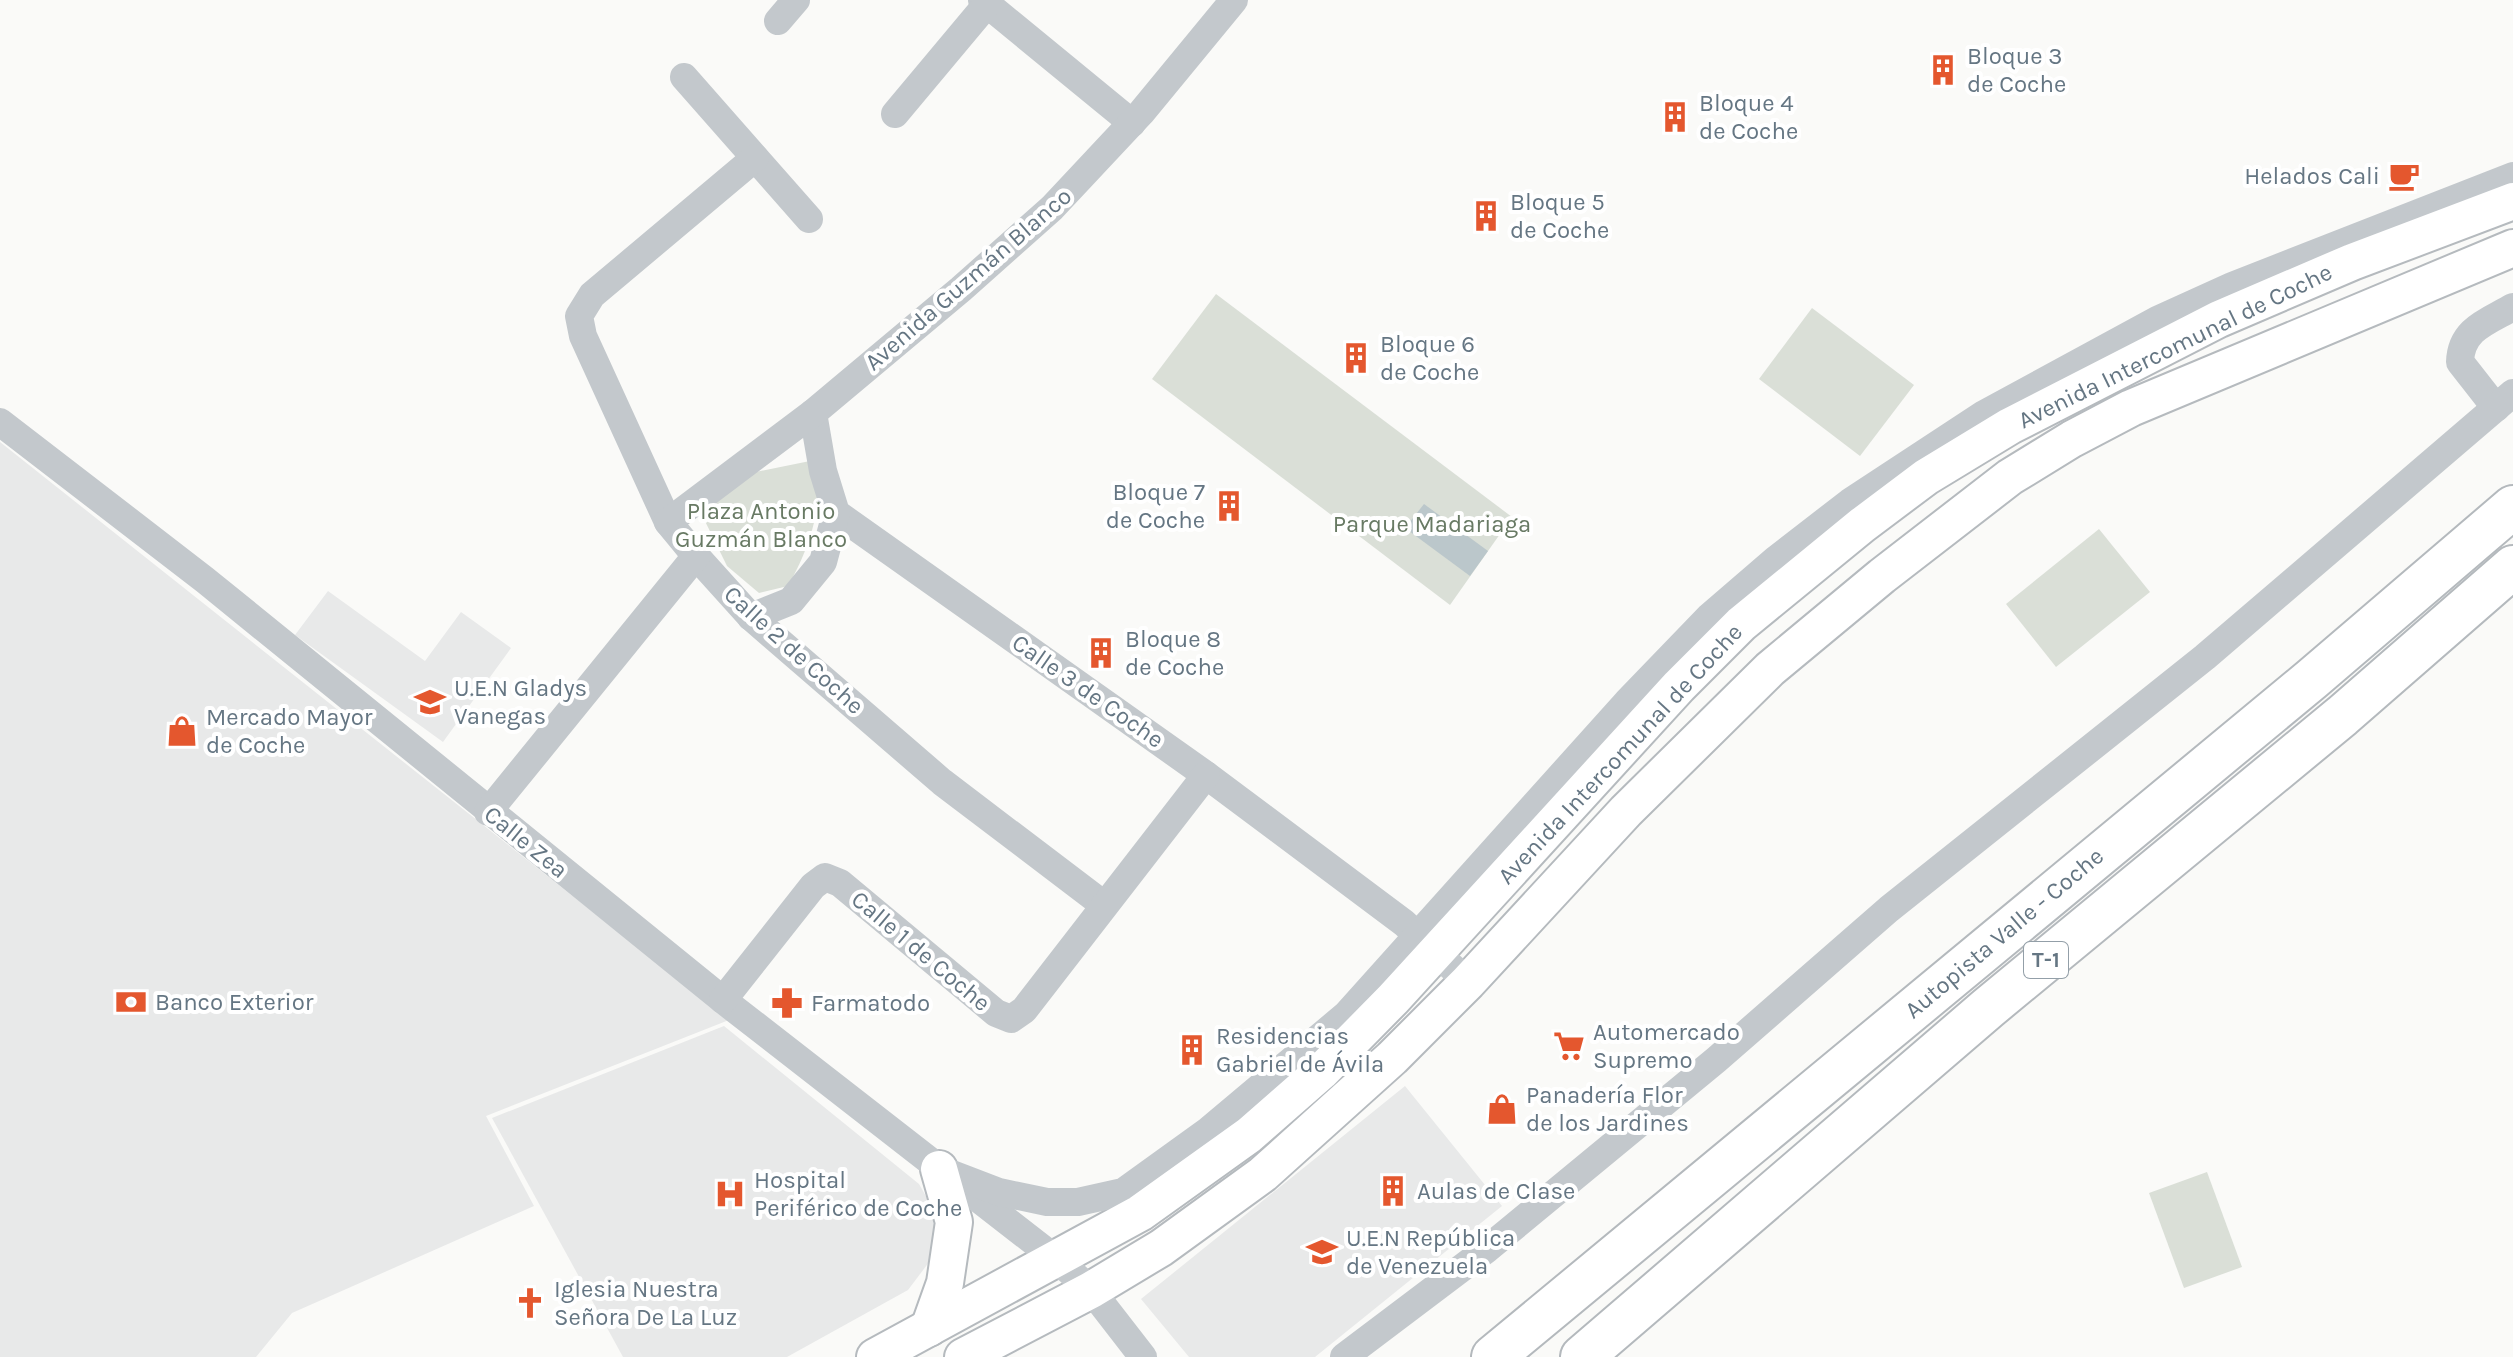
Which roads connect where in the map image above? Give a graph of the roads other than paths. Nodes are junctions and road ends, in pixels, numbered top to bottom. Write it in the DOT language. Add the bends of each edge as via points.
graph roads {
  1 [pos="1234,0"];
  2 [pos="985,2"];
  3 [pos="684,77"];
  4 [pos="895,114"];
  5 [pos="1132,123"];
  6 [pos="755,158"];
  7 [pos="2513,176"];
  8 [pos="2513,201"];
  9 [pos="809,219"];
  10 [pos="2513,248"];
  11 [pos="2513,307"];
  12 [pos="2504,400"];
  13 [pos="813,413"];
  14 [pos="0,422"];
  15 [pos="2513,507"];
  16 [pos="836,513"];
  17 [pos="668,522"];
  18 [pos="696,556"];
  19 [pos="2513,567"];
  20 [pos="751,617"];
  21 [pos="1206,775"];
  22 [pos="488,812"];
  23 [pos="1104,905"];
  24 [pos="1427,944"];
  25 [pos="1468,982"];
  26 [pos="723,1000"];
  27 [pos="1354,1022"];
  28 [pos="939,1169"];
  29 [pos="1123,1192"];
  30 [pos="1056,1259"];
  31 [pos="1091,1290"];
  32 [pos="929,1328"];
  33 [pos="875,1357"];
  34 [pos="963,1357"];
  35 [pos="1143,1357"];
  36 [pos="1344,1357"];
  37 [pos="1493,1357"];
  38 [pos="1582,1357"];
  1 -- 5 [label="street, Avenida Guzmán Blanco"];
  2 -- 4 [label="street"];
  2 -- 5 [label="street"];
  3 -- 6 [label="street"];
  5 -- 13 [label="street, Avenida Guzmán Blanco" via="1052,208"];
  6 -- 9 [label="street"];
  6 -- 17 [label="street, Calle 2 de Coche" via="592,295 579,316 583,336"];
  7 -- 24 [label="street, Avenida Intercomunal de Coche" via="2157,320 1984,414 1850,502 1710,616 1627,702"];
  8 -- 24 [label="main road, Avenida Intercomunal de Coche" via="2219,319 2010,426 1926,477 1741,624"];
  10 -- 25 [label="main road, Avenida Intercomunal de Coche" via="2131,408 2010,477 1770,669 1626,811"];
  11 -- 12 [label="street" via="2469,333 2460,346 2460,362"];
  12 -- 36 [label="street" via="2205,657 1889,909 1487,1249"];
  13 -- 16 [label="street"];
  13 -- 17 [label="street, Avenida Guzmán Blanco"];
  14 -- 22 [label="street, Calle Zea" via="205,580"];
  15 -- 37 [label="highway, Autopista Valle - Coche / T-1"];
  16 -- 20 [label="street" via="823,562 791,601"];
  16 -- 21 [label="street, Calle 3 de Coche"];
  17 -- 18 [label="street, Calle 2 de Coche"];
  18 -- 20 [label="street, Calle 2 de Coche"];
  18 -- 22 [label="street"];
  19 -- 38 [label="highway, Autopista Valle - Coche / T-1"];
  20 -- 23 [label="street, Calle 2 de Coche" via="942,782"];
  21 -- 23 [label="street, Calle 1 de Coche"];
  21 -- 24 [label="street, Calle 3 de Coche"];
  22 -- 26 [label="street, Calle Zea"];
  23 -- 26 [label="street, Calle 1 de Coche" via="1024,1010 1011,1019 996,1013 840,883 825,877"];
  24 -- 25 [label="street, Calle 3 de Coche"];
  24 -- 27 [label="main road, Avenida Intercomunal de Coche"];
  24 -- 27 [label="main road"];
  25 -- 31 [label="main road, Avenida Intercomunal de Coche" via="1364,1086 1263,1174 1161,1248"];
  26 -- 28 [label="street, Calle Zea"];
  27 -- 29 [label="street, Avenida Intercomunal de Coche"];
  27 -- 30 [label="main road, Avenida Intercomunal de Coche" via="1321,1072 1215,1161 1140,1213"];
  28 -- 29 [label="street" via="999,1192 1047,1202 1078,1202"];
  28 -- 30 [label="street, Calle Zea"];
  28 -- 32 [label="main road" via="954,1222 945,1283"];
  29 -- 30 [label="main road"];
  30 -- 31 [label="street, Calle Zea"];
  30 -- 32 [label="main road, Avenida Intercomunal de Coche"];
  31 -- 34 [label="main road, Avenida Intercomunal de Coche"];
  31 -- 35 [label="street"];
  32 -- 33 [label="main road, Avenida Intercomunal de Coche"];
}
